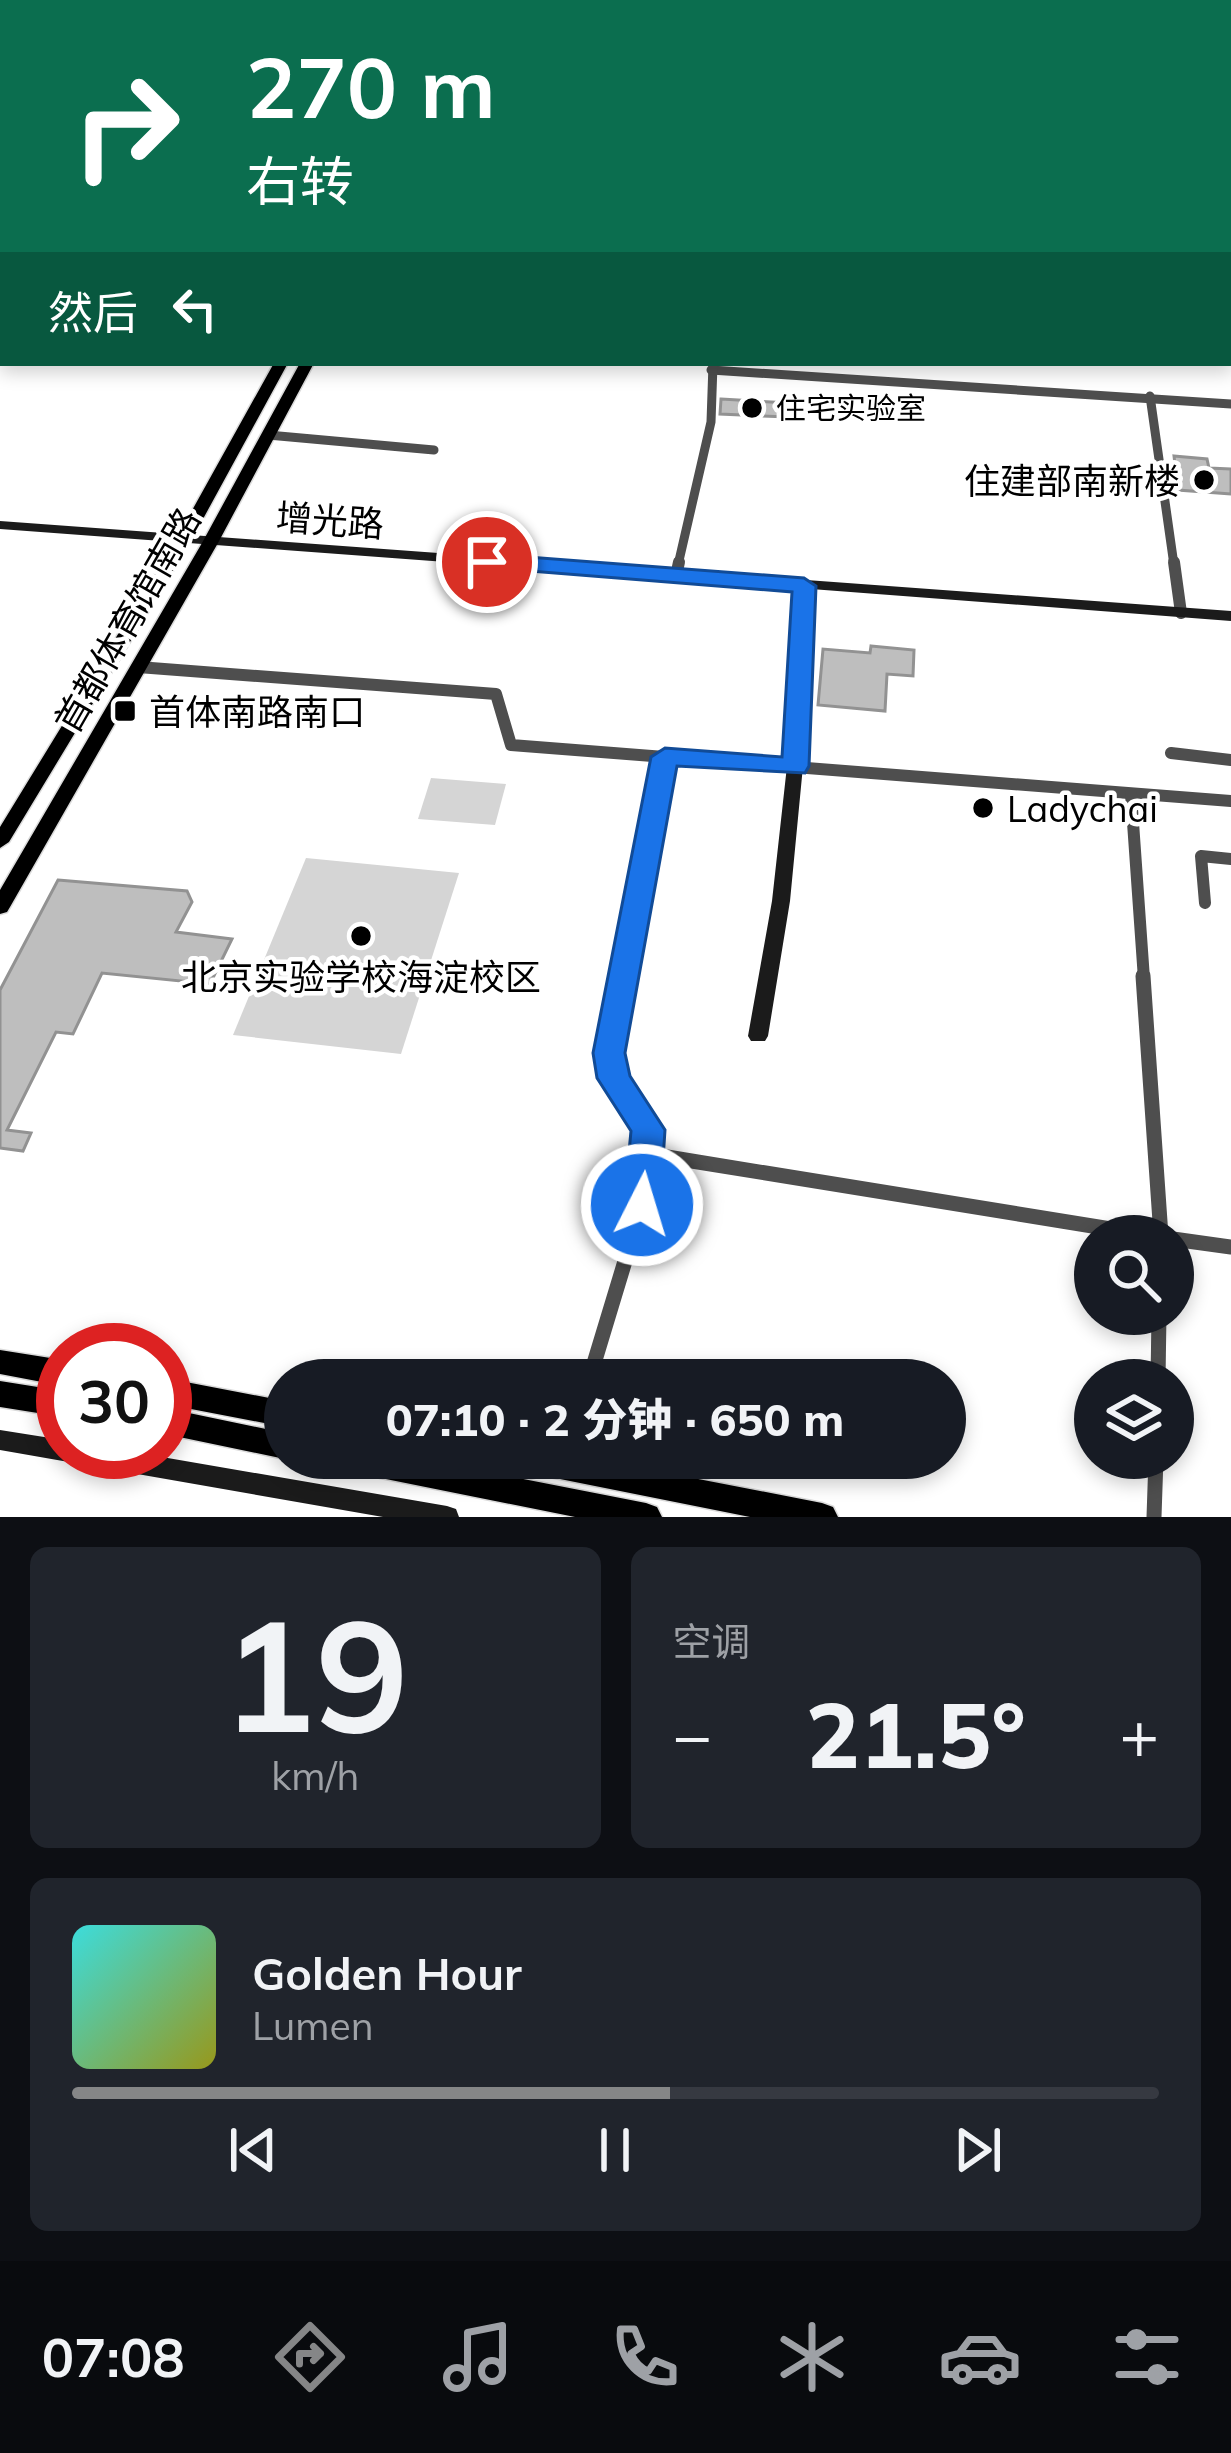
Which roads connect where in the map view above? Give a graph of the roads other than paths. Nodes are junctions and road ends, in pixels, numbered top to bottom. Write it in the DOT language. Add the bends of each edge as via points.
graph roads {
  1 [pos="279,366"];
  2 [pos="305,366"];
  3 [pos="890,366"];
  4 [pos="712,367"];
  5 [pos="889,382"];
  6 [pos="1150,396"];
  7 [pos="1231,404"];
  8 [pos="268,435"];
  9 [pos="434,450"];
  10 [pos="0,525"];
  11 [pos="183,541"];
  12 [pos="210,543"];
  13 [pos="676,576"];
  14 [pos="804,586"];
  15 [pos="1181,613"];
  16 [pos="1231,616"];
  17 [pos="138,667"];
  18 [pos="1172,753"];
  19 [pos="665,757"];
  20 [pos="1230,762"];
  21 [pos="795,766"];
  22 [pos="1131,794"];
  23 [pos="1231,801"];
  24 [pos="0,842"];
  25 [pos="1231,859"];
  26 [pos="1205,903"];
  27 [pos="0,907"];
  28 [pos="758,1036"];
  29 [pos="646,1214"];
  30 [pos="1157,1215"];
  31 [pos="1074,1222"];
  32 [pos="1194,1242"];
  33 [pos="1231,1247"];
  34 [pos="595,1359"];
  35 [pos="0,1362"];
  36 [pos="36,1368"];
  37 [pos="0,1394"];
  38 [pos="192,1396"];
  39 [pos="36,1400"];
  40 [pos="264,1410"];
  41 [pos="192,1427"];
  42 [pos="0,1439"];
  43 [pos="264,1442"];
  44 [pos="36,1445"];
  45 [pos="192,1473"];
  46 [pos="453,1479"];
  47 [pos="627,1479"];
  48 [pos="1155,1479"];
  49 [pos="447,1517"];
  50 [pos="646,1517"];
  51 [pos="822,1517"];
  52 [pos="1154,1517"];
  1 -- 11 [label="main road, 首都体育馆南路"];
  2 -- 8 [label="main road, 首都体育馆南路"];
  3 -- 5 [label="street"];
  4 -- 5 [label="street"];
  4 -- 13 [label="street" via="711,422"];
  5 -- 6 [label="street"];
  6 -- 7 [label="street"];
  6 -- 15 [label="street"];
  8 -- 9 [label="street"];
  8 -- 12 [label="main road, 首都体育馆南路"];
  10 -- 11 [label="street, 增光路"];
  11 -- 12 [label="street, 增光路"];
  11 -- 24 [label="main road, 首都体育馆南路"];
  12 -- 13 [label="street, 增光路"];
  12 -- 17 [label="main road, 首都体育馆南路"];
  13 -- 14 [label="street, 增光路"];
  14 -- 15 [label="street, 增光路"];
  14 -- 21 [label="street"];
  15 -- 16 [label="street, 增光路"];
  17 -- 19 [label="street" via="496,694 511,745"];
  17 -- 27 [label="main road, 首都体育馆南路"];
  18 -- 20 [label="street"];
  19 -- 21 [label="street"];
  19 -- 34 [label="street" via="609,1053 614,1078 648,1130 642,1205"];
  21 -- 22 [label="street"];
  21 -- 28 [label="street"];
  22 -- 23 [label="street"];
  22 -- 30 [label="street"];
  25 -- 26 [label="street" via="1201,856"];
  29 -- 31 [label="street" via="667,1157"];
  32 -- 33 [label="street"];
  35 -- 36 [label="highway"];
  37 -- 39 [label="highway"];
  38 -- 40 [label="highway"];
  41 -- 43 [label="highway"];
  42 -- 44 [label="street"];
  45 -- 49 [label="street"];
  46 -- 50 [label="highway"];
  47 -- 51 [label="highway"];
  48 -- 52 [label="street"];
}
